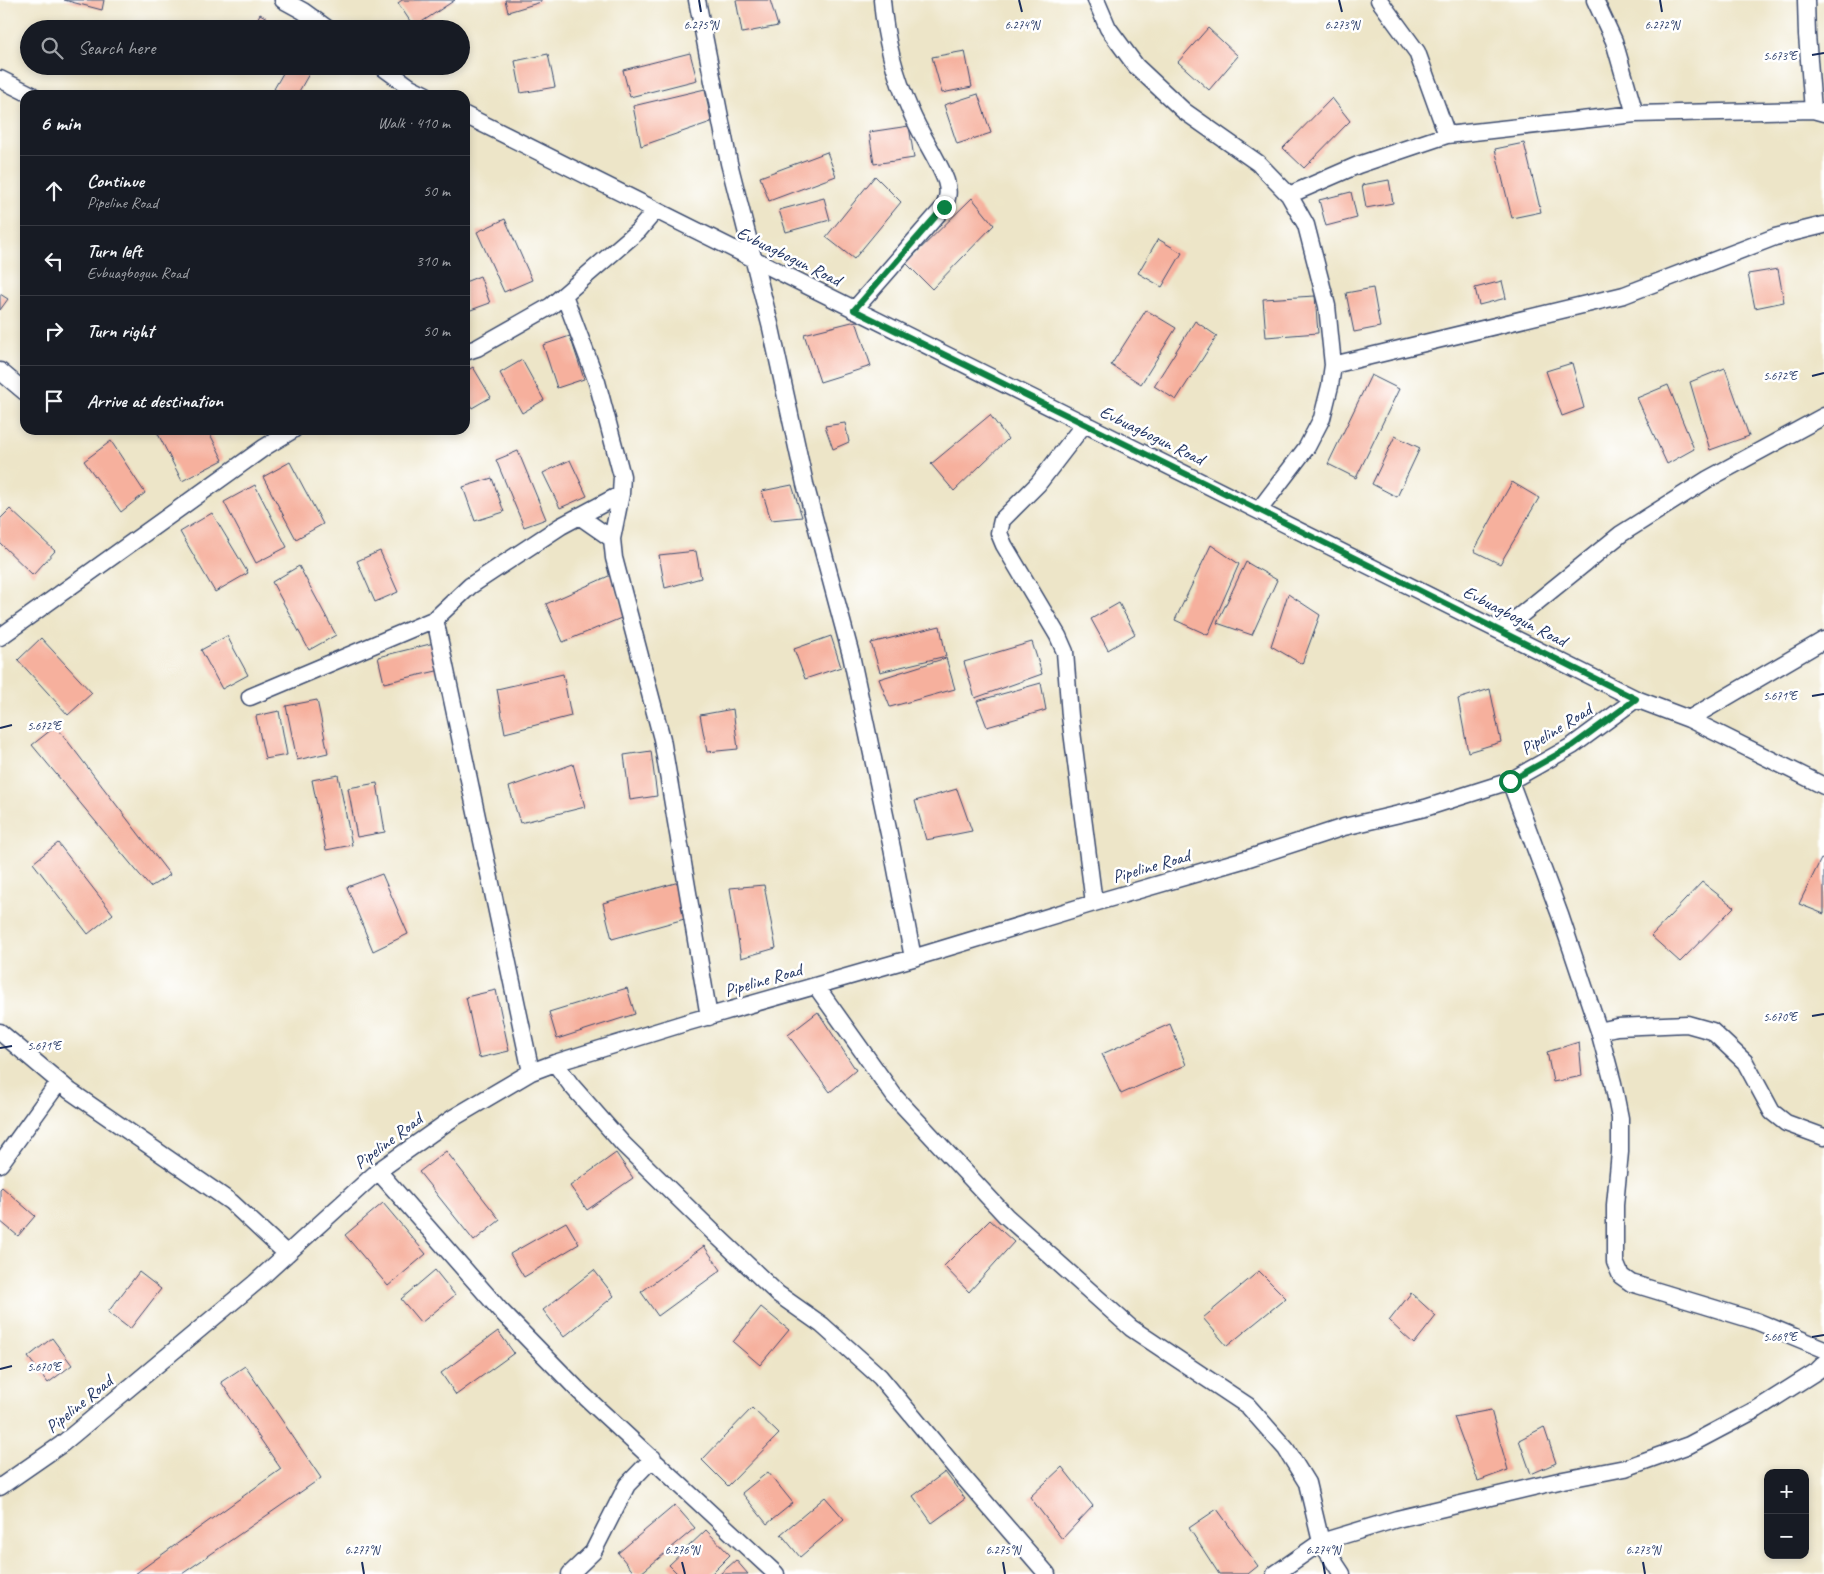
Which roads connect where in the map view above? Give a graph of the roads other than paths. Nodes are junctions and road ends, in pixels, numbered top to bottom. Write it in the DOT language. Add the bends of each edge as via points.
graph roads {
  1 [pos="283,0"];
  2 [pos="315,0"];
  3 [pos="697,0"];
  4 [pos="882,0"];
  5 [pos="1096,0"];
  6 [pos="1379,0"];
  7 [pos="1595,0"];
  8 [pos="1806,0"];
  9 [pos="303,11"];
  10 [pos="316,20"];
  11 [pos="393,75"];
  12 [pos="0,79"];
  13 [pos="22,90"];
  14 [pos="416,90"];
  15 [pos="1818,111"];
  16 [pos="1635,114"];
  17 [pos="470,118"];
  18 [pos="1447,135"];
  19 [pos="1289,195"];
  20 [pos="656,211"];
  21 [pos="1824,225"];
  22 [pos="752,260"];
  23 [pos="564,295"];
  24 [pos="854,310"];
  25 [pos="470,350"];
  26 [pos="1332,365"];
  27 [pos="0,371"];
  28 [pos="20,388"];
  29 [pos="1824,416"];
  30 [pos="1085,423"];
  31 [pos="284,435"];
  32 [pos="621,494"];
  33 [pos="1259,510"];
  34 [pos="579,516"];
  35 [pos="612,540"];
  36 [pos="435,619"];
  37 [pos="1501,631"];
  38 [pos="0,637"];
  39 [pos="1824,640"];
  40 [pos="250,697"];
  41 [pos="1636,699"];
  42 [pos="1689,720"];
  43 [pos="1510,781"];
  44 [pos="1824,786"];
  45 [pos="1094,903"];
  46 [pos="913,958"];
  47 [pos="816,986"];
  48 [pos="709,1017"];
  49 [pos="1599,1030"];
  50 [pos="0,1032"];
  51 [pos="555,1063"];
  52 [pos="531,1072"];
  53 [pos="59,1082"];
  54 [pos="1824,1137"];
  55 [pos="0,1164"];
  56 [pos="378,1171"];
  57 [pos="287,1254"];
  58 [pos="1824,1349"];
  59 [pos="1824,1364"];
  60 [pos="653,1458"];
  61 [pos="0,1487"];
  62 [pos="1322,1542"];
  63 [pos="570,1574"];
  64 [pos="776,1574"];
  65 [pos="1047,1574"];
  66 [pos="1275,1574"];
  67 [pos="1342,1574"];
  1 -- 9 [label="street"];
  2 -- 9 [label="street"];
  3 -- 22 [label="street" via="728,164"];
  4 -- 24 [label="street" via="884,29 898,80 946,180 949,196 944,207"];
  5 -- 19 [label="street" via="1108,28 1136,66 1184,111 1258,163"];
  6 -- 18 [label="street" via="1417,52"];
  7 -- 16 [label="street" via="1614,41"];
  8 -- 15 [label="street" via="1806,35"];
  9 -- 10 [label="street"];
  11 -- 14 [label="street"];
  12 -- 13 [label="street"];
  15 -- 16 [label="street"];
  16 -- 18 [label="street"];
  17 -- 20 [label="street, Evbuagbogun Road"];
  18 -- 19 [label="street" via="1358,165"];
  19 -- 26 [label="street" via="1306,225 1327,306"];
  20 -- 22 [label="street, Evbuagbogun Road"];
  20 -- 23 [label="street" via="638,231"];
  21 -- 26 [label="street" via="1775,237 1624,295"];
  22 -- 24 [label="street, Evbuagbogun Road"];
  22 -- 46 [label="street" via="771,328 805,484 851,655"];
  23 -- 25 [label="street" via="551,306"];
  23 -- 32 [label="street" via="600,391 621,469"];
  24 -- 30 [label="street, Evbuagbogun Road"];
  26 -- 33 [label="street" via="1322,418 1307,448"];
  27 -- 28 [label="street"];
  29 -- 37 [label="street" via="1708,479 1621,534"];
  30 -- 33 [label="street, Evbuagbogun Road"];
  30 -- 45 [label="street" via="1038,484 1002,520 999,533 1065,652"];
  31 -- 38 [label="street"];
  32 -- 34 [label="street"];
  32 -- 35 [label="street"];
  33 -- 37 [label="street, Evbuagbogun Road"];
  34 -- 35 [label="street"];
  34 -- 36 [label="street" via="470,586"];
  35 -- 48 [label="street" via="622,591 662,739"];
  36 -- 40 [label="street"];
  36 -- 52 [label="street"];
  37 -- 41 [label="street, Evbuagbogun Road"];
  39 -- 42 [label="street"];
  41 -- 42 [label="street, Evbuagbogun Road"];
  41 -- 43 [label="street, Pipeline Road" via="1572,746"];
  42 -- 44 [label="street, Evbuagbogun Road"];
  43 -- 45 [label="street, Pipeline Road" via="1425,808 1344,827"];
  43 -- 49 [label="street"];
  45 -- 46 [label="street, Pipeline Road"];
  46 -- 47 [label="street, Pipeline Road"];
  47 -- 48 [label="street, Pipeline Road"];
  47 -- 62 [label="street" via="895,1097 1006,1216 1131,1328 1248,1406 1286,1449 1307,1482"];
  48 -- 51 [label="street, Pipeline Road"];
  49 -- 54 [label="street" via="1687,1024 1712,1031 1745,1062 1772,1112 1786,1123"];
  49 -- 58 [label="street" via="1620,1118 1615,1262 1621,1276 1631,1283 1756,1320"];
  50 -- 53 [label="street"];
  51 -- 52 [label="street, Pipeline Road"];
  51 -- 65 [label="street" via="623,1144 713,1232 778,1294 822,1325 880,1377"];
  52 -- 56 [label="street, Pipeline Road" via="453,1118"];
  53 -- 55 [label="street"];
  53 -- 57 [label="street" via="231,1202"];
  56 -- 57 [label="street, Pipeline Road"];
  56 -- 60 [label="street" via="500,1310 580,1392"];
  57 -- 61 [label="street, Pipeline Road" via="62,1444"];
  59 -- 62 [label="street" via="1757,1409 1680,1449 1625,1468 1397,1519"];
  60 -- 63 [label="street" via="627,1485 593,1552"];
  60 -- 64 [label="street"];
  62 -- 66 [label="street"];
  62 -- 67 [label="street"];
}
